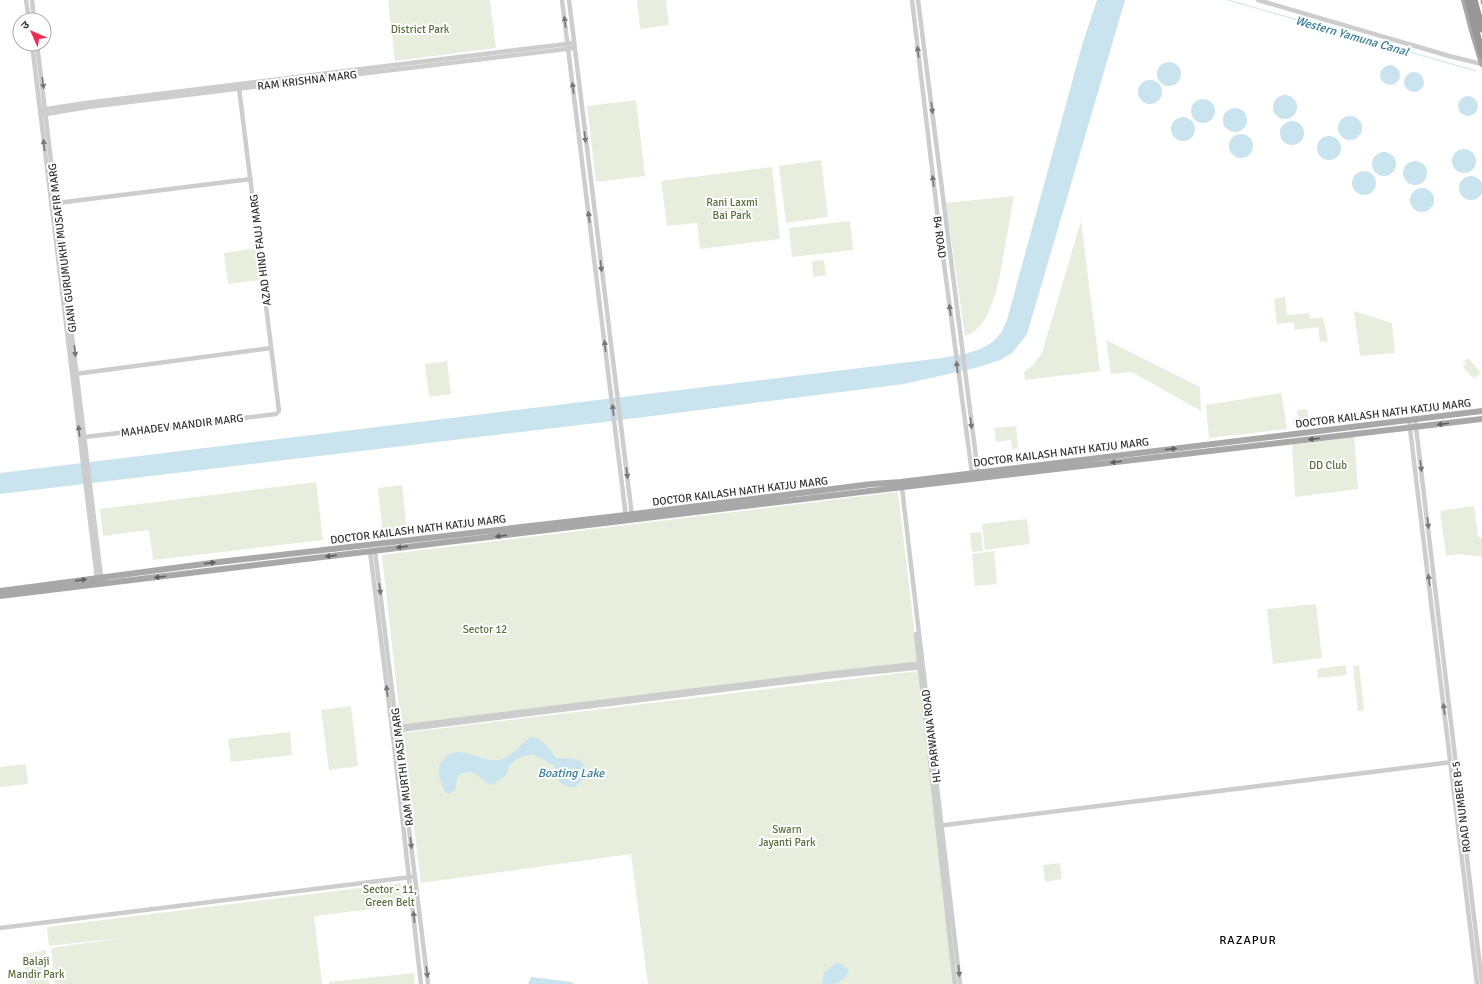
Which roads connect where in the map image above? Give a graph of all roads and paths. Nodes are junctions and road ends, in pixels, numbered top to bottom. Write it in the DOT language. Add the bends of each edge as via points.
graph roads {
  1 [pos="26,0"];
  2 [pos="32,0"];
  3 [pos="562,0"];
  4 [pos="569,0"];
  5 [pos="912,0"];
  6 [pos="918,0"];
  7 [pos="1258,0"];
  8 [pos="1464,0"];
  9 [pos="1468,0"];
  10 [pos="1475,0"];
  11 [pos="28,12"];
  12 [pos="33,12"];
  13 [pos="1482,22"];
  14 [pos="1482,29"];
  15 [pos="574,45"];
  16 [pos="568,46"];
  17 [pos="33,52"];
  18 [pos="38,52"];
  19 [pos="1482,54"];
  20 [pos="1482,64"];
  21 [pos="239,88"];
  22 [pos="46,112"];
  23 [pos="40,113"];
  24 [pos="251,179"];
  25 [pos="57,203"];
  26 [pos="271,348"];
  27 [pos="78,373"];
  28 [pos="72,374"];
  29 [pos="1482,411"];
  30 [pos="278,412"];
  31 [pos="1482,419"];
  32 [pos="1412,420"];
  33 [pos="1413,428"];
  34 [pos="85,436"];
  35 [pos="84,453"];
  36 [pos="618,454"];
  37 [pos="624,454"];
  38 [pos="975,473"];
  39 [pos="900,488"];
  40 [pos="860,489"];
  41 [pos="629,518"];
  42 [pos="429,541"];
  43 [pos="372,551"];
  44 [pos="286,558"];
  45 [pos="99,578"];
  46 [pos="0,591"];
  47 [pos="0,596"];
  48 [pos="921,665"];
  49 [pos="395,729"];
  50 [pos="1453,762"];
  51 [pos="939,825"];
  52 [pos="412,877"];
  53 [pos="0,928"];
  54 [pos="421,984"];
  55 [pos="428,984"];
  56 [pos="955,984"];
  57 [pos="960,984"];
  58 [pos="1477,984"];
  59 [pos="1482,984"];
  1 -- 11 [label="street"];
  2 -- 12 [label="street"];
  16 -- 3 [label="street, one-way"];
  4 -- 15 [label="street"];
  38 -- 5 [label="street, B4 ROAD, one-way" via="955,349"];
  6 -- 38 [label="street, B4 ROAD, one-way"];
  7 -- 20 [label="street"];
  8 -- 20 [label="main road"];
  9 -- 19 [label="highway"];
  10 -- 13 [label="main road"];
  10 -- 14 [label="highway"];
  15 -- 16 [label="street, RAM KRISHNA MARG"];
  15 -- 37 [label="street, one-way"];
  16 -- 21 [label="street, RAM KRISHNA MARG"];
  16 -- 22 [label="street, RAM KRISHNA MARG" via="102,101"];
  36 -- 16 [label="street, one-way"];
  17 -- 23 [label="street, GIANI GURUMUKHI MUSAFIR MARG"];
  18 -- 22 [label="street, GIANI GURUMUKHI MUSAFIR MARG, one-way"];
  21 -- 22 [label="street, RAM KRISHNA MARG"];
  21 -- 24 [label="street, AZAD HIND FAUJ MARG"];
  22 -- 23 [label="street, RAM KRISHNA MARG"];
  22 -- 25 [label="street, GIANI GURUMUKHI MUSAFIR MARG"];
  28 -- 23 [label="street, GIANI GURUMUKHI MUSAFIR MARG, one-way"];
  24 -- 25 [label="street"];
  24 -- 26 [label="street, AZAD HIND FAUJ MARG"];
  25 -- 27 [label="street, GIANI GURUMUKHI MUSAFIR MARG, one-way"];
  26 -- 27 [label="street"];
  26 -- 30 [label="street, AZAD HIND FAUJ MARG"];
  27 -- 28 [label="street"];
  27 -- 34 [label="street, GIANI GURUMUKHI MUSAFIR MARG"];
  35 -- 28 [label="street, GIANI GURUMUKHI MUSAFIR MARG, one-way"];
  29 -- 32 [label="main road, DOCTOR KAILASH NATH KATJU MARG"];
  30 -- 34 [label="street, MAHADEV MANDIR MARG"];
  31 -- 33 [label="main road, DOCTOR KAILASH NATH KATJU MARG, one-way"];
  32 -- 33 [label="street"];
  38 -- 32 [label="main road, DOCTOR KAILASH NATH KATJU MARG, one-way"];
  33 -- 39 [label="main road, DOCTOR KAILASH NATH KATJU MARG, one-way"];
  50 -- 33 [label="street, one-way"];
  33 -- 50 [label="street, ROAD NUMBER B-5, one-way" via="1440,631"];
  34 -- 35 [label="street, GIANI GURUMUKHI MUSAFIR MARG"];
  35 -- 45 [label="street"];
  36 -- 37 [label="street"];
  36 -- 41 [label="street"];
  37 -- 41 [label="street, one-way"];
  38 -- 40 [label="main road, DOCTOR KAILASH NATH KATJU MARG"];
  39 -- 40 [label="main road, DOCTOR KAILASH NATH KATJU MARG"];
  39 -- 48 [label="street, HL PARWANA ROAD"];
  40 -- 41 [label="main road, DOCTOR KAILASH NATH KATJU MARG"];
  41 -- 42 [label="main road, DOCTOR KAILASH NATH KATJU MARG"];
  42 -- 43 [label="main road, DOCTOR KAILASH NATH KATJU MARG, one-way"];
  42 -- 44 [label="main road, DOCTOR KAILASH NATH KATJU MARG"];
  43 -- 44 [label="main road, DOCTOR KAILASH NATH KATJU MARG, one-way"];
  43 -- 49 [label="street, RAM MURTHI PASI MARG"];
  45 -- 44 [label="main road, DOCTOR KAILASH NATH KATJU MARG, one-way"];
  44 -- 47 [label="main road, DOCTOR KAILASH NATH KATJU MARG, one-way"];
  46 -- 45 [label="main road, DOCTOR KAILASH NATH KATJU MARG, one-way"];
  48 -- 49 [label="street" via="835,673"];
  48 -- 51 [label="street, HL PARWANA ROAD"];
  49 -- 52 [label="street, RAM MURTHI PASI MARG"];
  50 -- 51 [label="street"];
  50 -- 58 [label="street"];
  50 -- 59 [label="street, ROAD NUMBER B-5"];
  51 -- 56 [label="street"];
  51 -- 57 [label="street, HL PARWANA ROAD, one-way"];
  52 -- 53 [label="street"];
  54 -- 52 [label="street, RAM MURTHI PASI MARG, one-way"];
  52 -- 55 [label="street, RAM MURTHI PASI MARG, one-way"];
}
